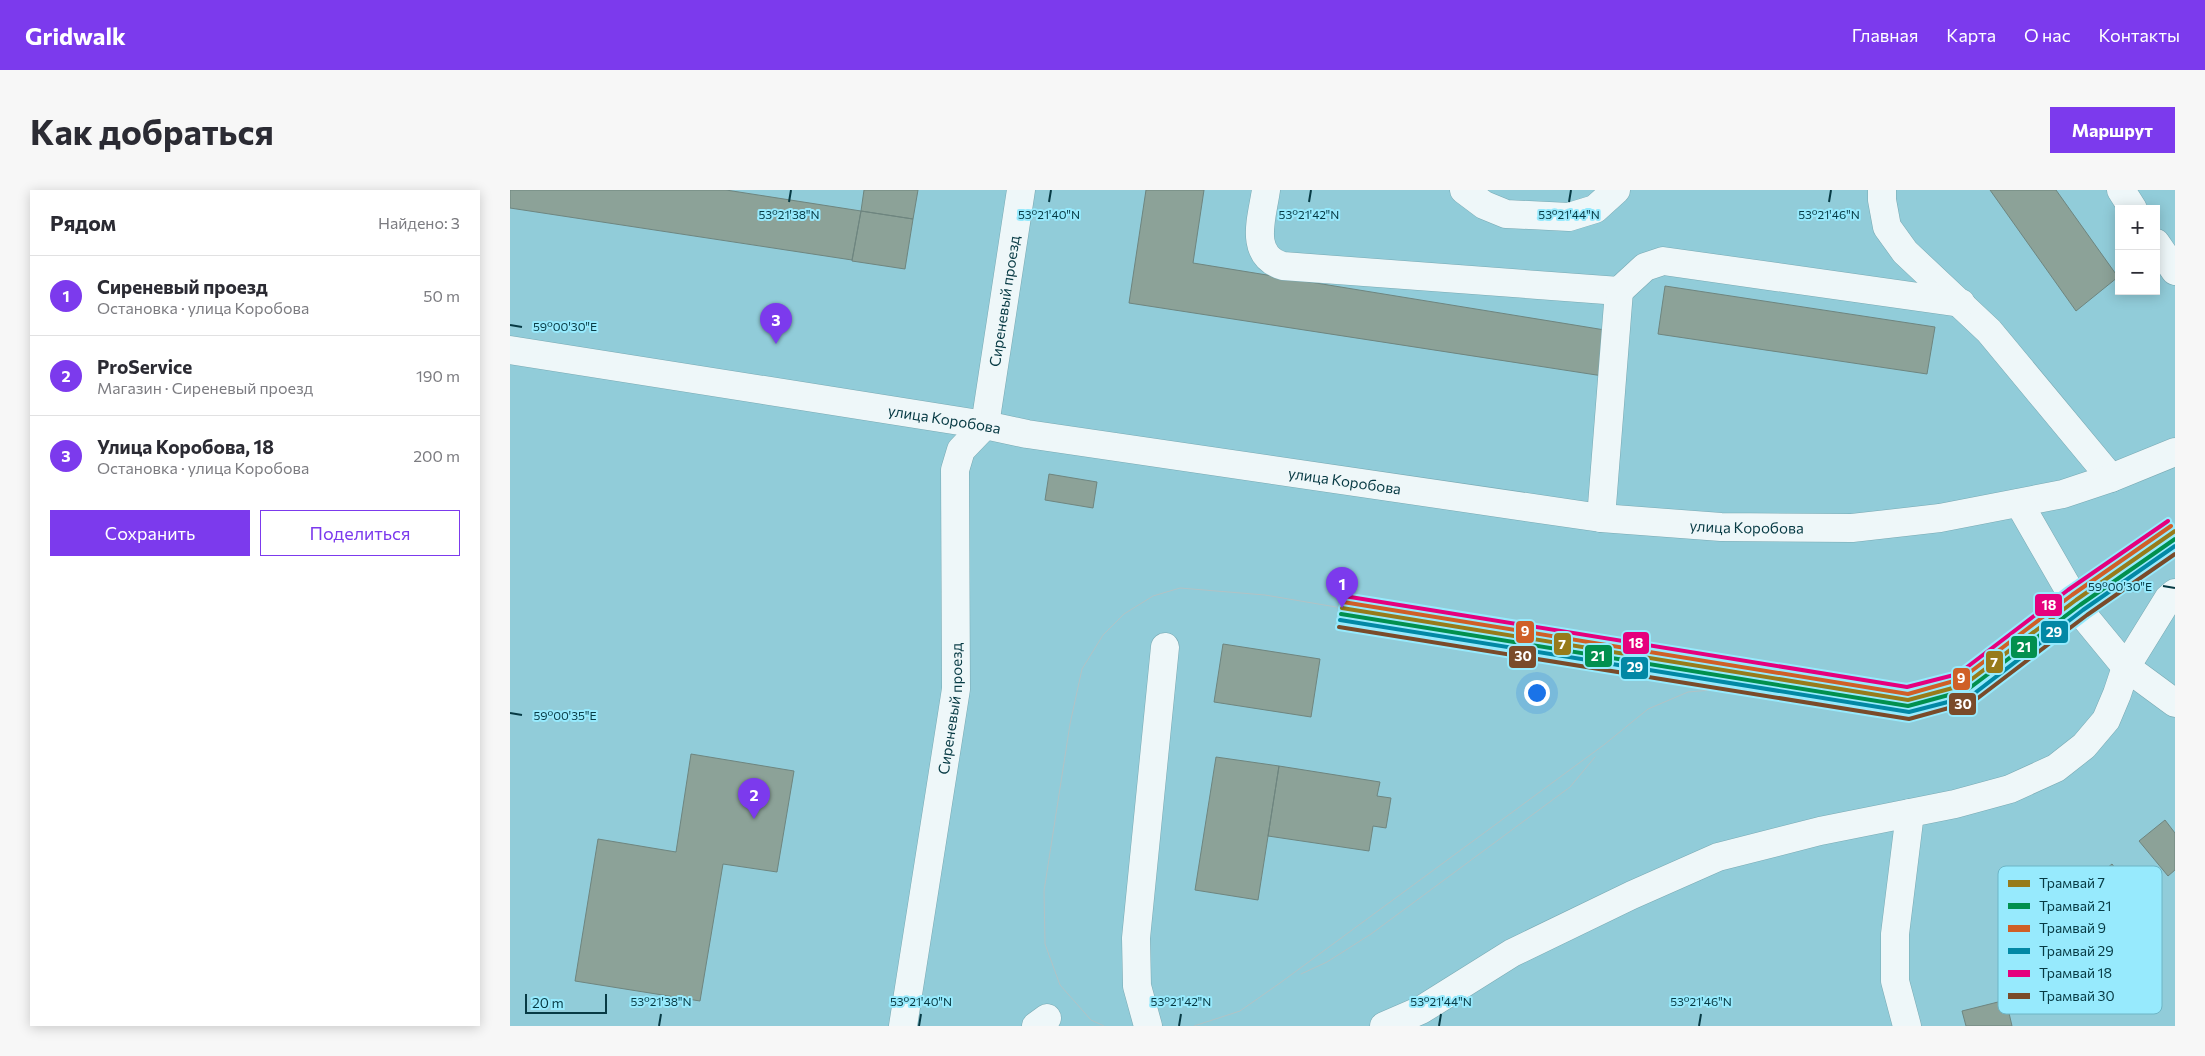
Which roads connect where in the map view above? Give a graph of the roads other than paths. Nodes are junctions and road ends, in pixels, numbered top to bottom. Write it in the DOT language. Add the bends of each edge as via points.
graph roads {
  1 [pos="1021,190"];
  2 [pos="1266,190"];
  3 [pos="1464,190"];
  4 [pos="1616,190"];
  5 [pos="1882,190"];
  6 [pos="2121,190"];
  7 [pos="2130,205"];
  8 [pos="2160,249"];
  9 [pos="2175,271"];
  10 [pos="1619,291"];
  11 [pos="1961,303"];
  12 [pos="510,350"];
  13 [pos="985,425"];
  14 [pos="2175,452"];
  15 [pos="2111,478"];
  16 [pos="2019,503"];
  17 [pos="1601,518"];
  18 [pos="2175,593"];
  19 [pos="1165,647"];
  20 [pos="2126,667"];
  21 [pos="2175,702"];
  22 [pos="1910,813"];
  23 [pos="1389,1025"];
  24 [pos="903,1026"];
  25 [pos="1148,1026"];
  26 [pos="1907,1026"];
  1 -- 13 [label="street, Сиреневый проезд"];
  2 -- 10 [label="street" via="1260,246 1273,263 1283,266"];
  3 -- 4 [label="street" via="1484,205 1506,214 1569,218 1595,210"];
  5 -- 11 [label="street" via="1887,227 1905,252"];
  6 -- 7 [label="street"];
  8 -- 9 [label="street"];
  10 -- 11 [label="street" via="1645,267 1663,261"];
  10 -- 17 [label="street"];
  11 -- 15 [label="street" via="1989,331"];
  12 -- 13 [label="street, улица Коробова"];
  13 -- 17 [label="street, улица Коробова" via="1027,434"];
  13 -- 24 [label="street, Сиреневый проезд" via="962,450 955,470 956,689"];
  14 -- 15 [label="street, улица Коробова"];
  15 -- 16 [label="street, улица Коробова" via="2063,494"];
  16 -- 17 [label="street, улица Коробова" via="1940,518 1852,528 1721,527"];
  16 -- 20 [label="street" via="2084,616"];
  18 -- 20 [label="street" via="2168,599"];
  19 -- 25 [label="street" via="1136,938 1137,986"];
  20 -- 21 [label="street"];
  20 -- 22 [label="street" via="2106,720 2084,746 2056,768 2010,789"];
  22 -- 23 [label="street" via="1820,831 1718,857 1512,953 1422,1010"];
  22 -- 26 [label="street" via="1895,934 1896,981"];
}
